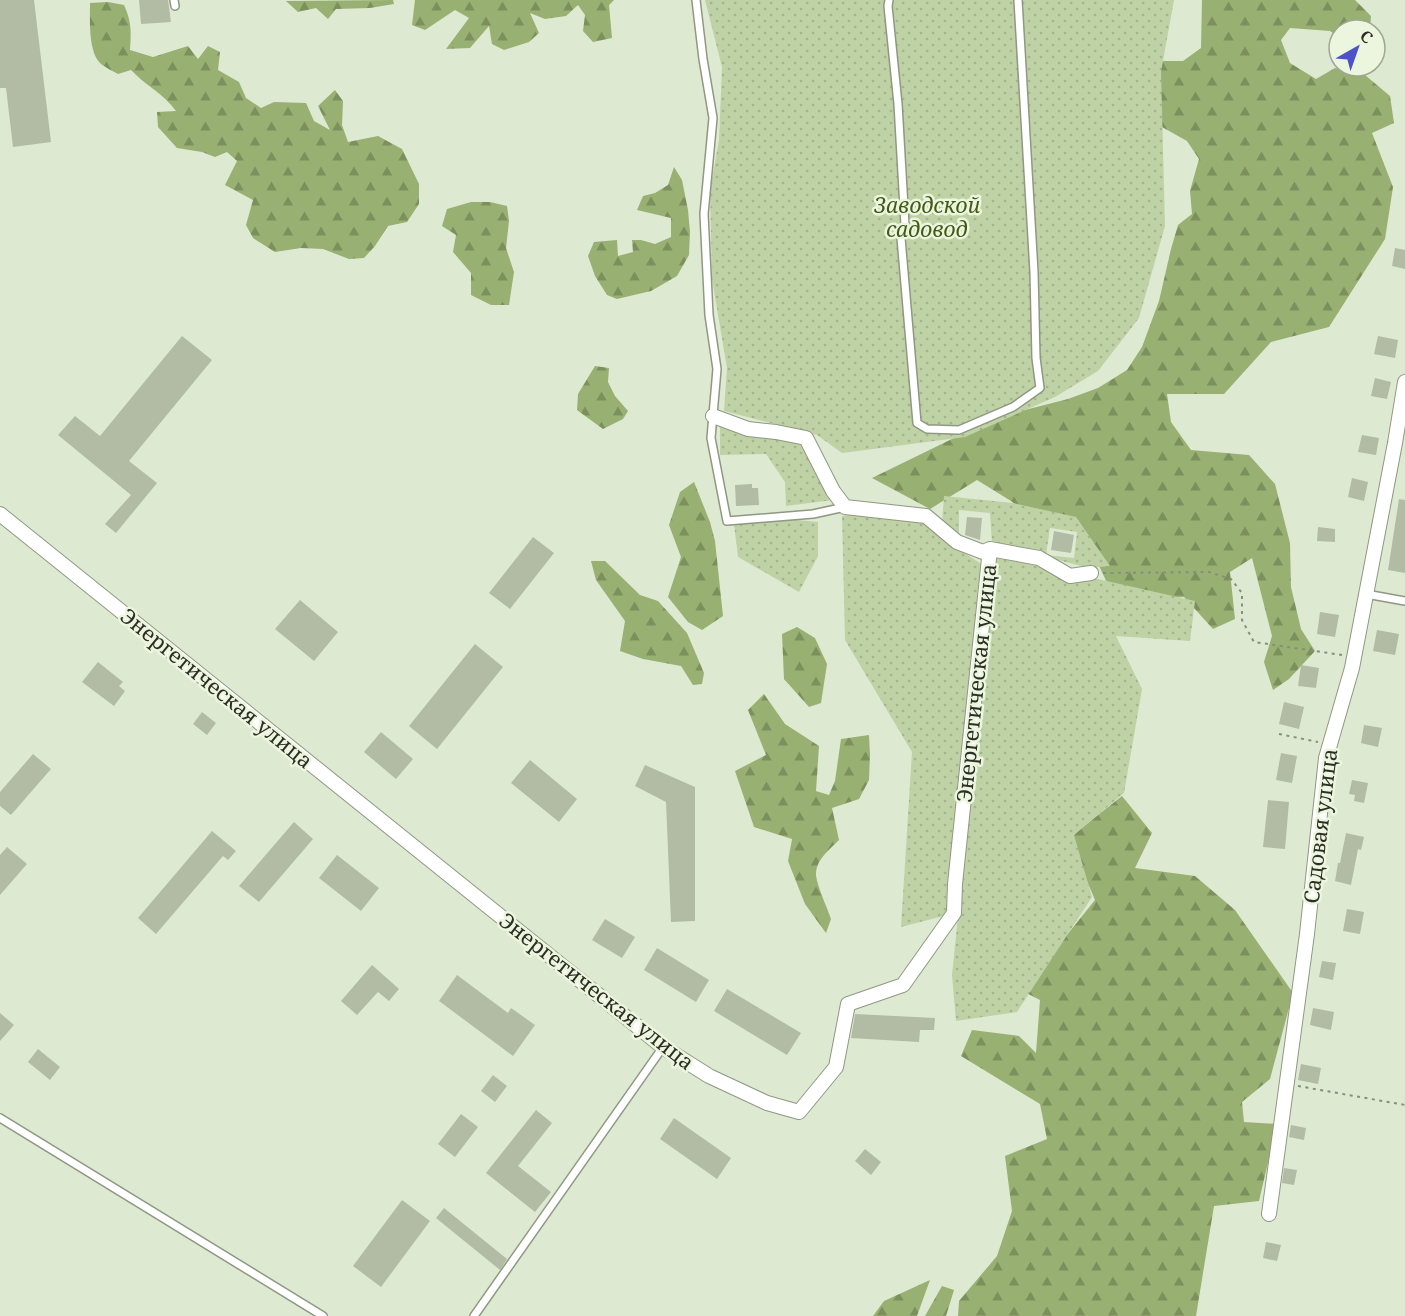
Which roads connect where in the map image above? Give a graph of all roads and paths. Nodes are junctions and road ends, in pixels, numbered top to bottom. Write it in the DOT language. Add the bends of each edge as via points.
graph roads {
  1 [pos="696,0"];
  2 [pos="889,0"];
  3 [pos="1018,0"];
  4 [pos="1405,382"];
  5 [pos="713,417"];
  6 [pos="1400,444"];
  7 [pos="845,507"];
  8 [pos="0,514"];
  9 [pos="990,549"];
  10 [pos="1091,573"];
  11 [pos="1366,594"];
  12 [pos="1405,602"];
  13 [pos="1354,657"];
  14 [pos="1278,734"];
  15 [pos="1330,745"];
  16 [pos="663,1047"];
  17 [pos="1288,1084"];
  18 [pos="1405,1105"];
  19 [pos="0,1118"];
  20 [pos="1269,1214"];
  21 [pos="323,1316"];
  22 [pos="474,1316"];
  1 -- 5 [label="lane" via="713,118 704,214 709,315 717,369"];
  2 -- 3 [label="lane" via="905,225 901,238 916,423 927,429 959,430 1013,407 1040,388"];
  4 -- 6 [label="street, Садовая улица"];
  5 -- 7 [label="street" via="748,429 806,438"];
  5 -- 7 [label="lane" via="711,438 727,520 813,514"];
  6 -- 11 [label="street, Садовая улица"];
  7 -- 9 [label="street, Энергетическая улица" via="926,516 957,542 983,552"];
  8 -- 16 [label="street, Энергетическая улица"];
  9 -- 10 [label="street, Энергетическая улица" via="1039,558 1070,576"];
  9 -- 16 [label="street, Энергетическая улица" via="954,913 903,985 848,1004 836,1068 799,1112 767,1103 709,1076"];
  10 -- 13 [label="path" via="1220,575 1231,579 1242,593 1242,620 1254,642"];
  11 -- 12 [label="lane"];
  11 -- 13 [label="street, Садовая улица"];
  13 -- 15 [label="street, Садовая улица"];
  14 -- 15 [label="path"];
  15 -- 17 [label="street, Садовая улица"];
  16 -- 22 [label="lane"];
  17 -- 18 [label="path"];
  17 -- 20 [label="street, Садовая улица"];
  19 -- 21 [label="lane"];
}
